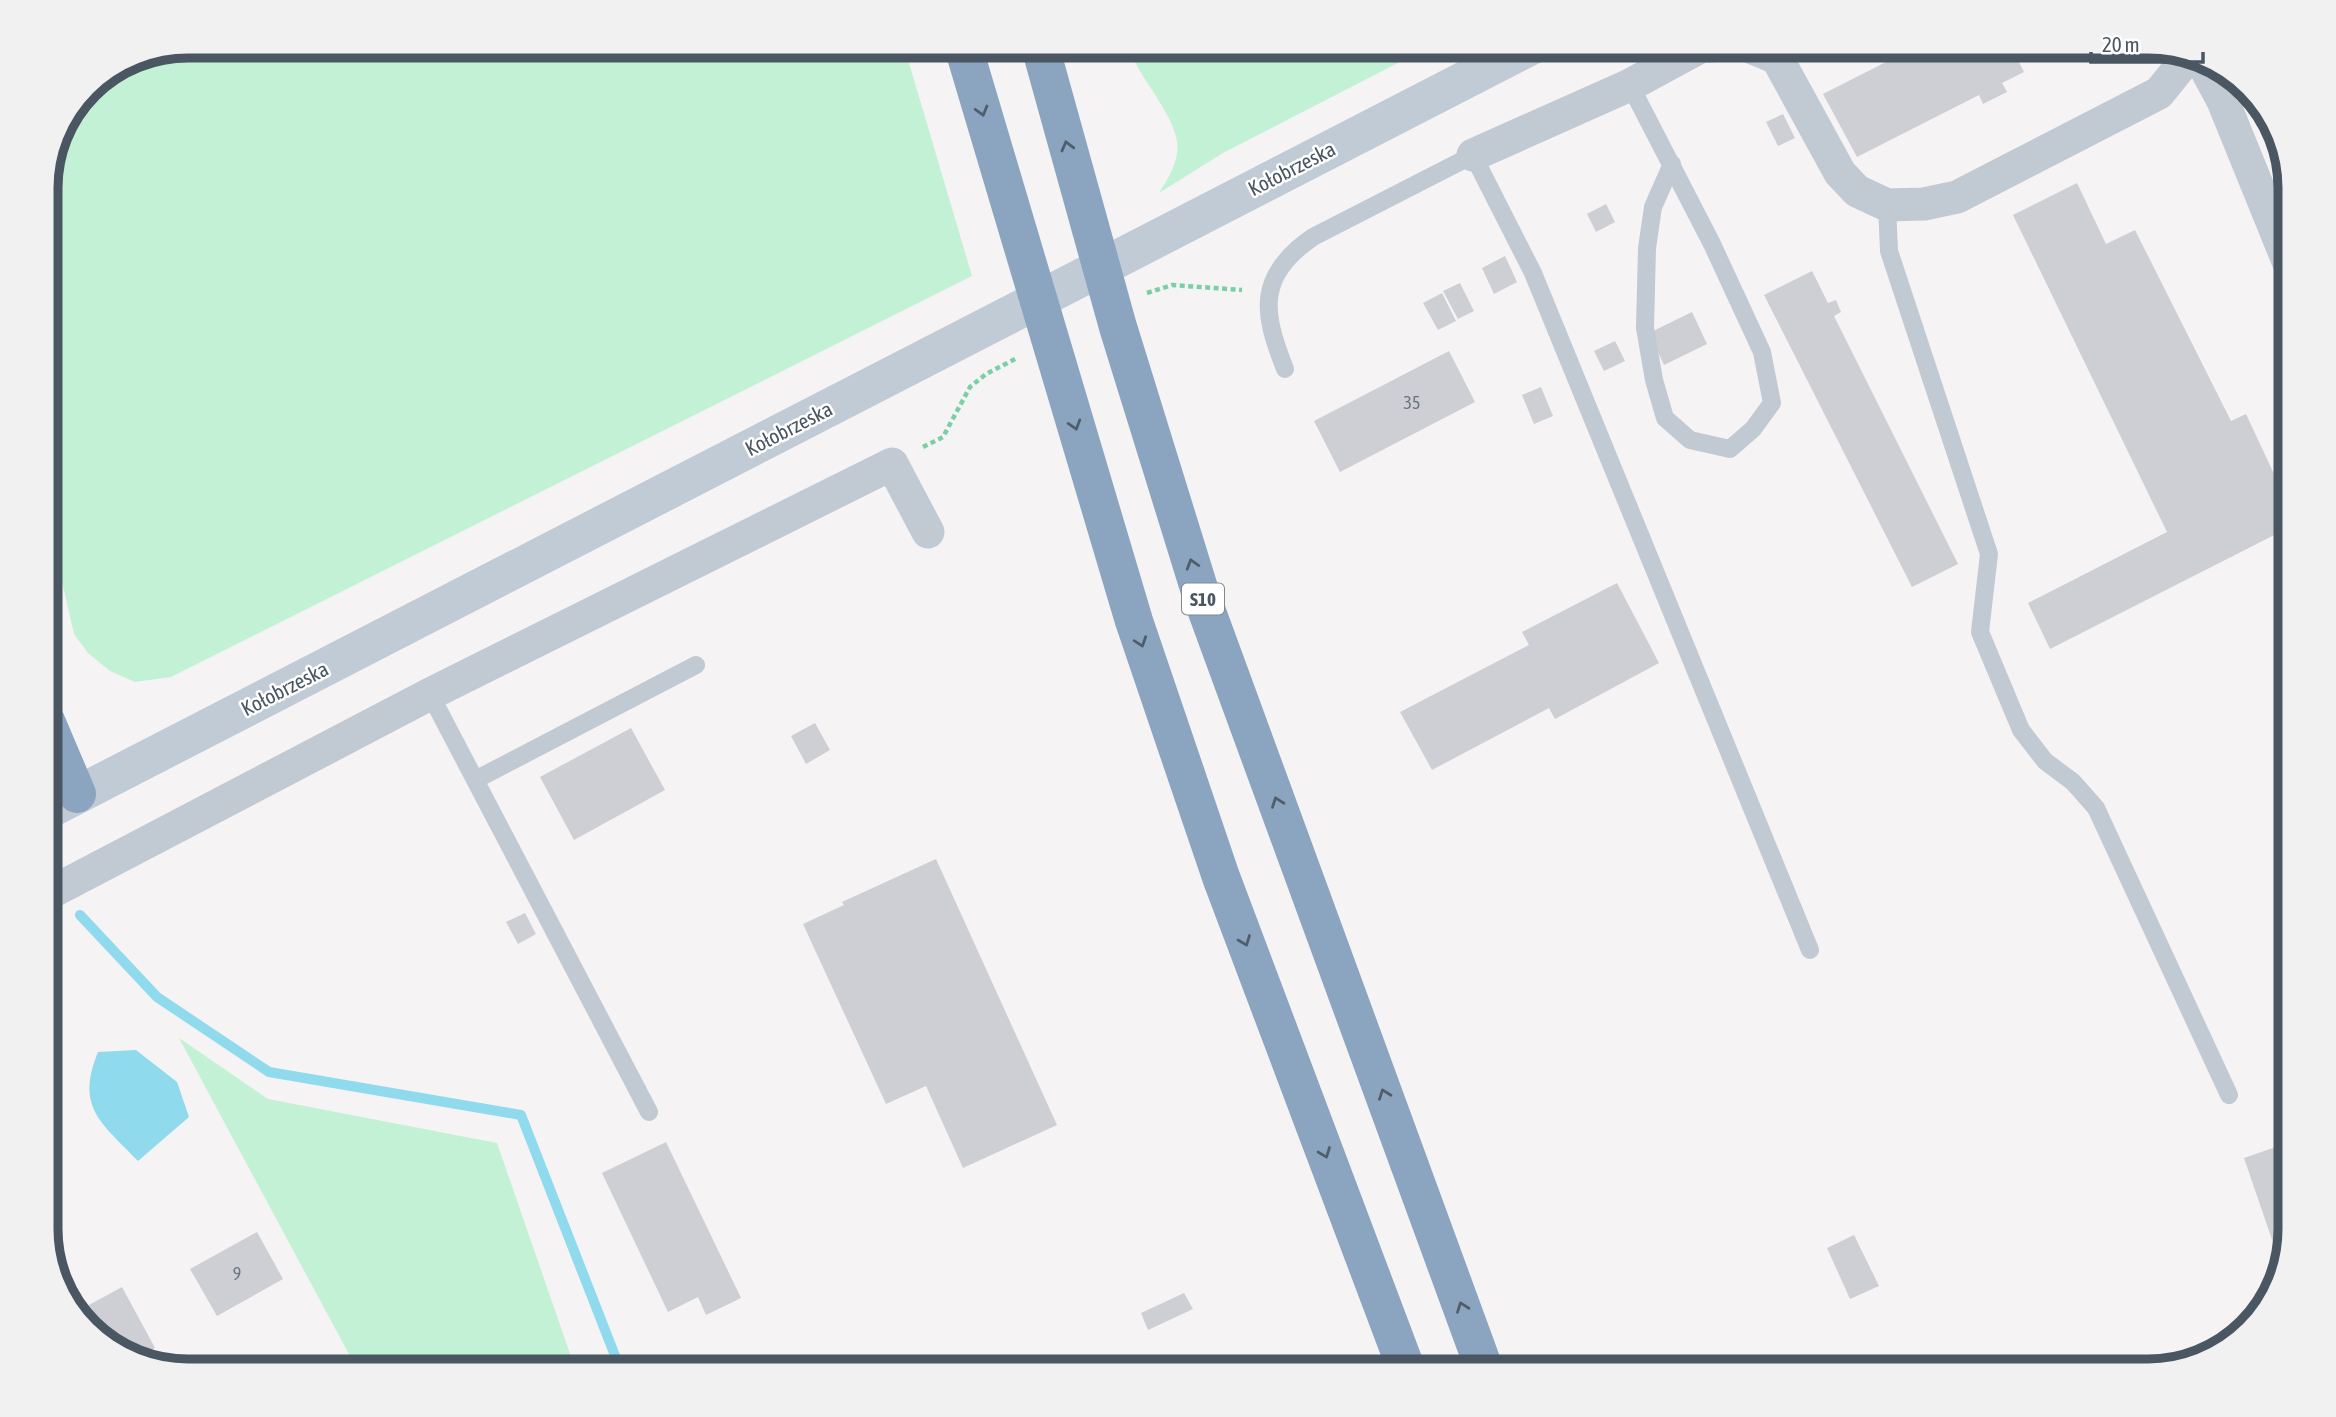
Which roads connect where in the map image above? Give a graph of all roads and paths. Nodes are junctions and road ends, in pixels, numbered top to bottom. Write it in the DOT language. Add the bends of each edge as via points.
graph roads {
  1 [pos="966,58"];
  2 [pos="1043,58"];
  3 [pos="1508,58"];
  4 [pos="1680,58"];
  5 [pos="1777,58"];
  6 [pos="2181,62"];
  7 [pos="2207,72"];
  8 [pos="1630,85"];
  9 [pos="1473,155"];
  10 [pos="1672,164"];
  11 [pos="1887,205"];
  12 [pos="2278,237"];
  13 [pos="1285,369"];
  14 [pos="928,532"];
  15 [pos="696,665"];
  16 [pos="430,694"];
  17 [pos="477,779"];
  18 [pos="58,782"];
  19 [pos="62,802"];
  20 [pos="58,889"];
  21 [pos="1810,950"];
  22 [pos="2229,1096"];
  23 [pos="649,1112"];
  24 [pos="1402,1359"];
  25 [pos="1481,1359"];
  1 -- 24 [label="highway, one-way" via="1134,621 1221,877"];
  25 -- 2 [label="highway, S10, one-way" via="1202,598 1118,327"];
  3 -- 19 [label="main road, Kołobrzeska"];
  4 -- 8 [label="street"];
  5 -- 11 [label="street" via="1840,173 1857,191"];
  6 -- 11 [label="street" via="2159,93 1957,197"];
  7 -- 12 [label="street"];
  8 -- 9 [label="street"];
  8 -- 10 [label="lane"];
  9 -- 13 [label="lane" via="1312,237 1290,253 1277,268 1268,313"];
  9 -- 21 [label="lane" via="1533,273"];
  10 -- 10 [label="lane" via="1762,352 1772,403 1730,449 1690,440 1665,418 1654,380 1645,328 1647,247 1653,207"];
  11 -- 22 [label="lane" via="1889,251 1989,554 1980,632 2021,730 2045,761 2073,782 2096,808"];
  14 -- 16 [label="street" via="892,464"];
  15 -- 17 [label="lane"];
  16 -- 17 [label="lane"];
  16 -- 20 [label="street"];
  17 -- 23 [label="lane"];
  18 -- 19 [label="highway"];
}
